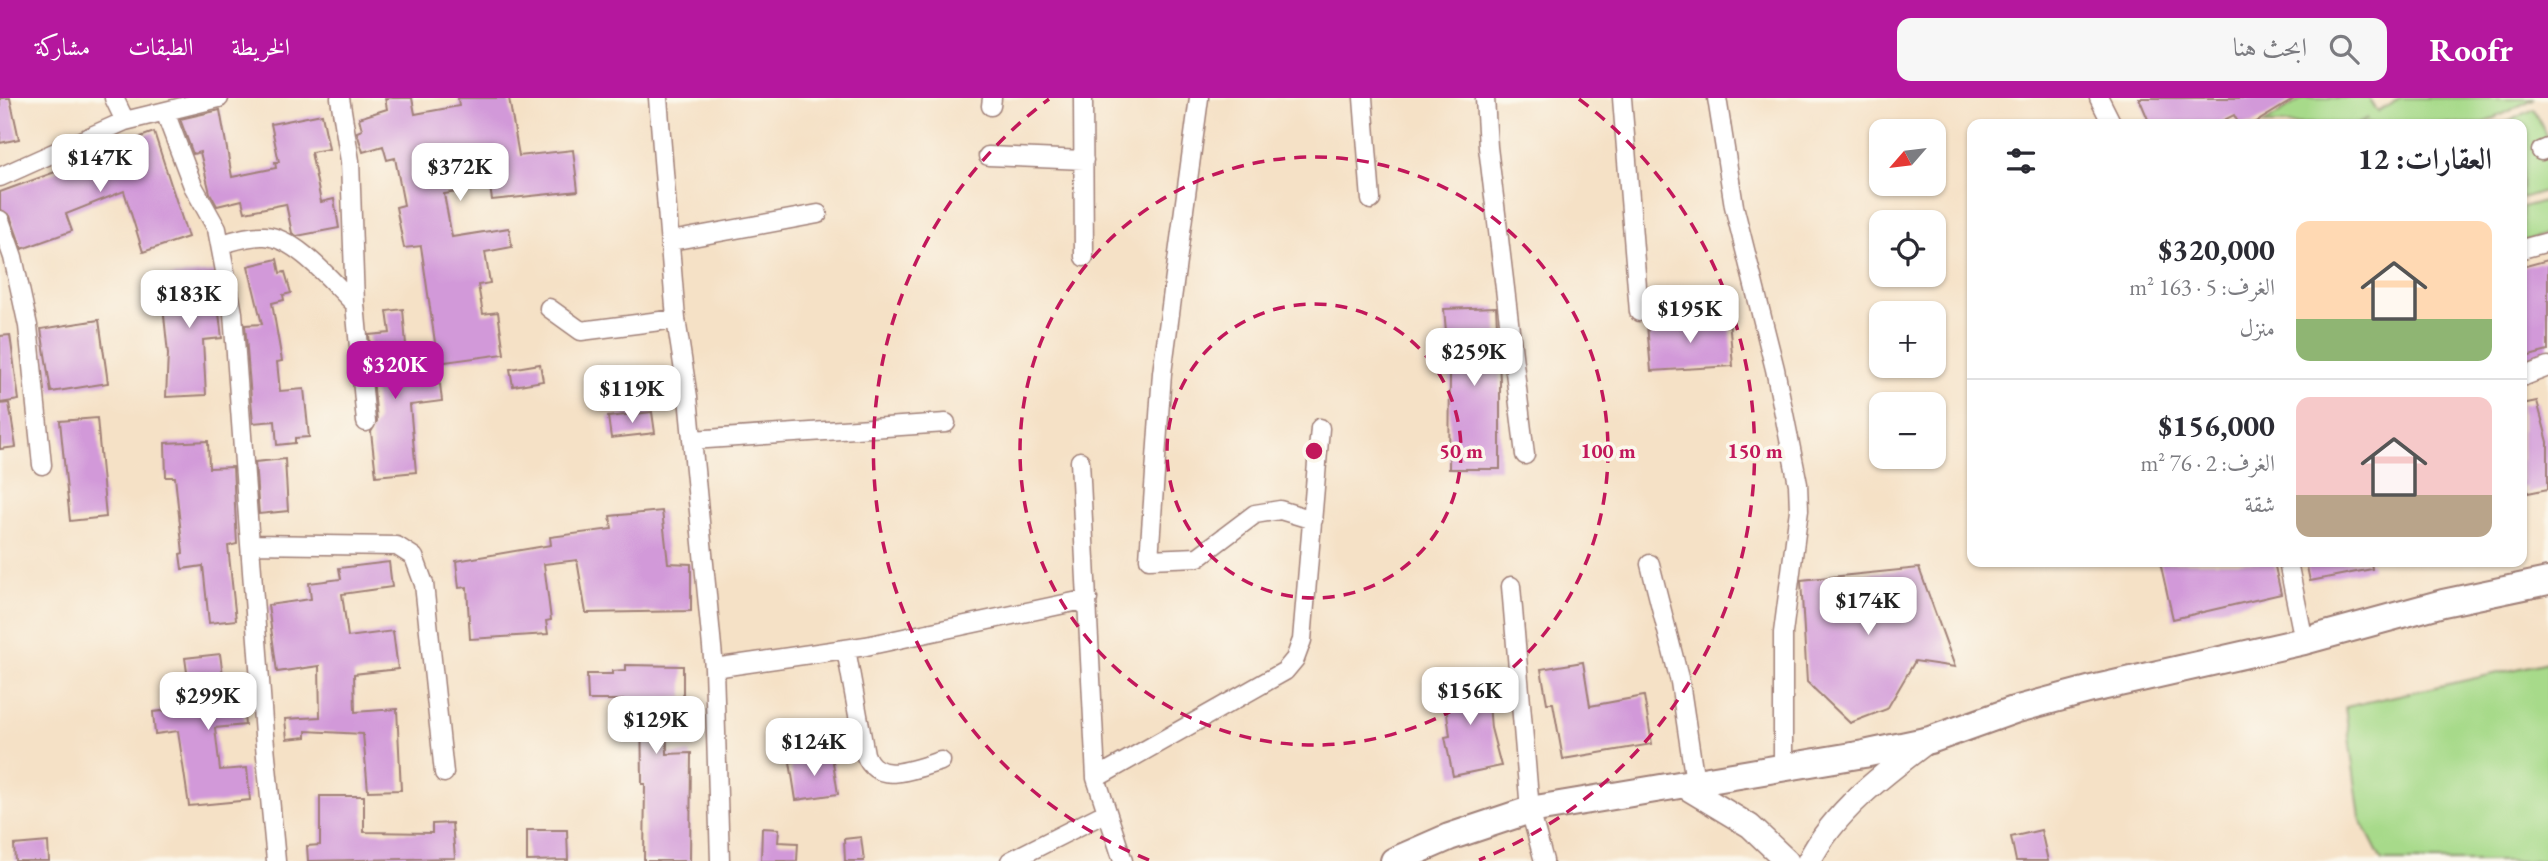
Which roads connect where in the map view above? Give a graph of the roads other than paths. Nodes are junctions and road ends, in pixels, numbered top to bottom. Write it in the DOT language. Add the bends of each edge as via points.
graph roads {
  1 [pos="114,98"];
  2 [pos="219,98"];
  3 [pos="340,98"];
  4 [pos="658,98"];
  5 [pos="1083,98"];
  6 [pos="1199,98"];
  7 [pos="1363,98"];
  8 [pos="1485,98"];
  9 [pos="1622,98"];
  10 [pos="1717,98"];
  11 [pos="2099,98"];
  12 [pos="195,100"];
  13 [pos="165,112"];
  14 [pos="2110,119"];
  15 [pos="125,121"];
  16 [pos="988,156"];
  17 [pos="1084,160"];
  18 [pos="0,177"];
  19 [pos="1371,200"];
  20 [pos="818,214"];
  21 [pos="0,220"];
  22 [pos="671,241"];
  23 [pos="2548,242"];
  24 [pos="222,244"];
  25 [pos="2527,247"];
  26 [pos="1084,257"];
  27 [pos="355,304"];
  28 [pos="548,307"];
  29 [pos="1639,312"];
  30 [pos="676,320"];
  31 [pos="2548,367"];
  32 [pos="2527,375"];
  33 [pos="366,422"];
  34 [pos="946,424"];
  35 [pos="1320,428"];
  36 [pos="692,440"];
  37 [pos="1525,455"];
  38 [pos="1080,461"];
  39 [pos="42,465"];
  40 [pos="1313,520"];
  41 [pos="250,544"];
  42 [pos="1650,564"];
  43 [pos="2289,567"];
  44 [pos="2548,581"];
  45 [pos="1511,586"];
  46 [pos="1088,600"];
  47 [pos="2304,640"];
  48 [pos="846,649"];
  49 [pos="714,668"];
  50 [pos="1930,740"];
  51 [pos="941,761"];
  52 [pos="1783,768"];
  53 [pos="444,773"];
  54 [pos="1096,778"];
  55 [pos="1689,784"];
  56 [pos="1530,810"];
  57 [pos="1107,812"];
  58 [pos="276,861"];
  59 [pos="720,861"];
  60 [pos="1010,861"];
  61 [pos="1123,861"];
  62 [pos="1394,861"];
  63 [pos="1545,861"];
  64 [pos="1787,861"];
  65 [pos="1809,861"];
  1 -- 15 [label="street"];
  2 -- 12 [label="street"];
  3 -- 27 [label="street" via="354,207"];
  4 -- 22 [label="street"];
  5 -- 17 [label="street"];
  6 -- 40 [label="street" via="1162,373 1149,559 1198,557 1255,513 1280,510"];
  7 -- 19 [label="street"];
  8 -- 37 [label="street"];
  9 -- 29 [label="street"];
  10 -- 52 [label="street" via="1734,206 1798,484 1799,510 1783,633"];
  11 -- 14 [label="street"];
  12 -- 13 [label="street"];
  13 -- 15 [label="street"];
  13 -- 24 [label="street" via="193,186"];
  15 -- 18 [label="street"];
  16 -- 17 [label="street"];
  17 -- 26 [label="street"];
  20 -- 22 [label="street"];
  21 -- 39 [label="street" via="28,326"];
  22 -- 30 [label="street"];
  23 -- 25 [label="street"];
  24 -- 27 [label="street" via="267,236 287,243"];
  24 -- 41 [label="street" via="233,313"];
  27 -- 33 [label="street"];
  28 -- 30 [label="street" via="581,331"];
  30 -- 36 [label="street"];
  31 -- 32 [label="street"];
  34 -- 36 [label="street"];
  35 -- 40 [label="street"];
  36 -- 49 [label="street"];
  38 -- 46 [label="street"];
  40 -- 54 [label="street" via="1308,596 1295,659 1285,671"];
  41 -- 53 [label="street" via="397,546 414,557 424,584"];
  41 -- 58 [label="street"];
  42 -- 55 [label="street" via="1680,682"];
  43 -- 47 [label="street"];
  44 -- 47 [label="main road"];
  45 -- 56 [label="street"];
  46 -- 48 [label="street"];
  46 -- 54 [label="street"];
  47 -- 50 [label="main road" via="2092,688"];
  48 -- 49 [label="street"];
  48 -- 51 [label="street" via="864,754 871,768 894,772"];
  49 -- 59 [label="street"];
  50 -- 52 [label="main road"];
  50 -- 65 [label="street" via="1846,811"];
  52 -- 55 [label="main road"];
  54 -- 57 [label="street"];
  55 -- 56 [label="main road"];
  55 -- 64 [label="street" via="1750,826"];
  56 -- 62 [label="main road"];
  56 -- 63 [label="street"];
  57 -- 60 [label="street"];
  57 -- 61 [label="street"];
}
